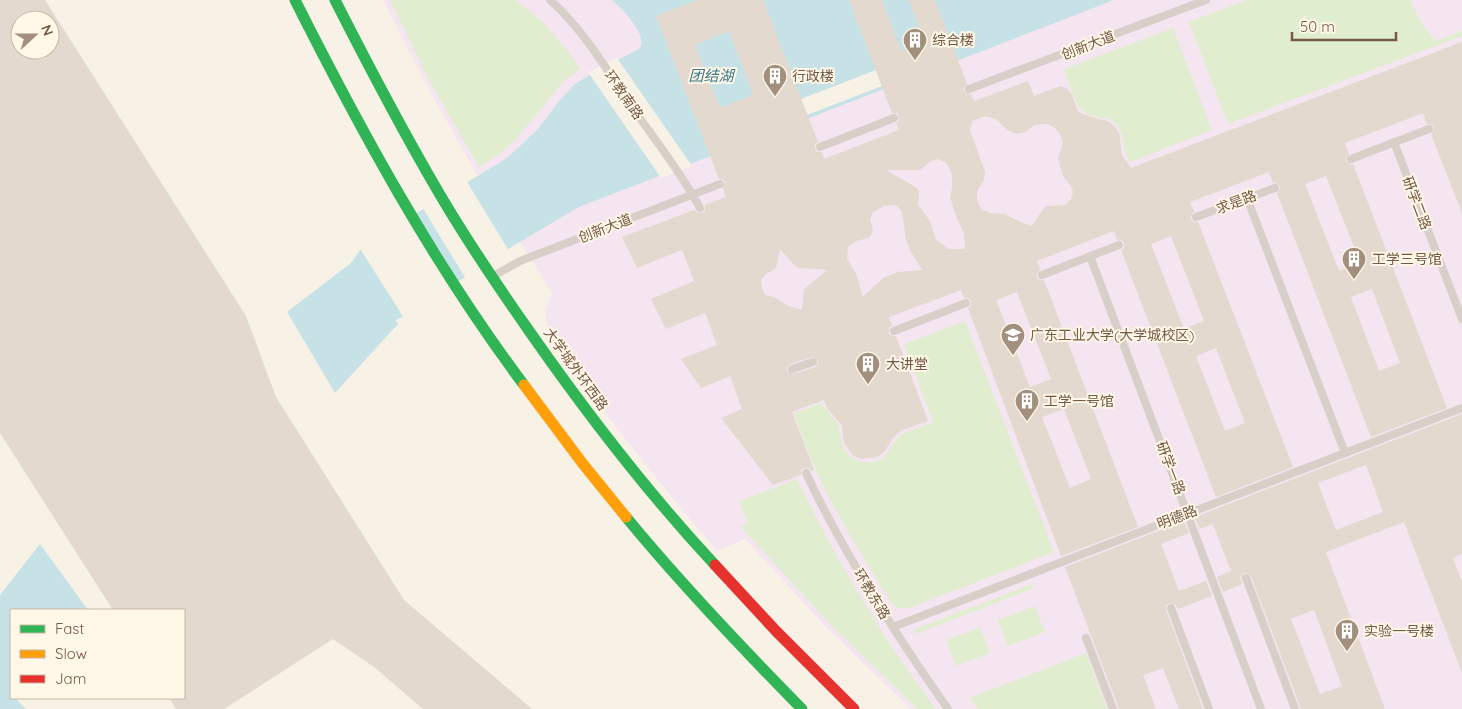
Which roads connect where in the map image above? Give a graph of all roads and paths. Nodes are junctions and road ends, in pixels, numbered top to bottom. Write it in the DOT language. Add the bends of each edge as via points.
graph roads {
  1 [pos="295,0"];
  2 [pos="335,0"];
  3 [pos="550,0"];
  4 [pos="1206,0"];
  5 [pos="969,90"];
  6 [pos="894,118"];
  7 [pos="1429,129"];
  8 [pos="1394,142"];
  9 [pos="820,146"];
  10 [pos="1351,158"];
  11 [pos="720,184"];
  12 [pos="1275,188"];
  13 [pos="692,194"];
  14 [pos="1247,198"];
  15 [pos="700,208"];
  16 [pos="1196,217"];
  17 [pos="1119,245"];
  18 [pos="1090,256"];
  19 [pos="1042,275"];
  20 [pos="491,277"];
  21 [pos="966,304"];
  22 [pos="1462,319"];
  23 [pos="894,331"];
  24 [pos="532,334"];
  25 [pos="533,352"];
  26 [pos="502,355"];
  27 [pos="518,362"];
  28 [pos="813,362"];
  29 [pos="792,369"];
  30 [pos="1462,408"];
  31 [pos="1345,453"];
  32 [pos="806,473"];
  33 [pos="1188,513"];
  34 [pos="1246,578"];
  35 [pos="1171,608"];
  36 [pos="893,628"];
  37 [pos="1086,638"];
  38 [pos="802,709"];
  39 [pos="854,709"];
  40 [pos="948,709"];
  41 [pos="1113,709"];
  42 [pos="1209,709"];
  43 [pos="1261,709"];
  44 [pos="1295,709"];
  1 -- 26 [label="main road" via="403,202"];
  2 -- 20 [label="main road, 大学城外环西路" via="410,143"];
  3 -- 13 [label="lane, 环教南路" via="599,59"];
  4 -- 5 [label="lane, 创新大道"];
  6 -- 9 [label="lane"];
  7 -- 8 [label="lane"];
  8 -- 10 [label="lane"];
  8 -- 22 [label="lane, 研学二路"];
  11 -- 13 [label="lane, 创新大道"];
  12 -- 14 [label="lane, 求是路"];
  13 -- 15 [label="lane"];
  13 -- 20 [label="lane, 创新大道" via="520,261"];
  14 -- 16 [label="lane, 求是路"];
  14 -- 31 [label="lane"];
  17 -- 18 [label="lane"];
  18 -- 19 [label="lane"];
  18 -- 33 [label="lane, 研学一路"];
  20 -- 24 [label="main road, 大学城外环西路"];
  21 -- 23 [label="lane"];
  24 -- 25 [label="main road"];
  24 -- 39 [label="main road, 大学城外环西路" via="600,427 666,509 767,622"];
  26 -- 27 [label="main road"];
  26 -- 38 [label="main road" via="638,533 707,611"];
  28 -- 29 [label="lane"];
  30 -- 31 [label="lane, 明德路"];
  31 -- 33 [label="lane, 明德路"];
  32 -- 36 [label="lane, 环教东路" via="844,547"];
  33 -- 36 [label="lane, 明德路"];
  33 -- 43 [label="lane, 研学一路"];
  34 -- 44 [label="lane"];
  35 -- 42 [label="lane"];
  36 -- 40 [label="lane, 环教东路"];
  37 -- 41 [label="lane"];
}
